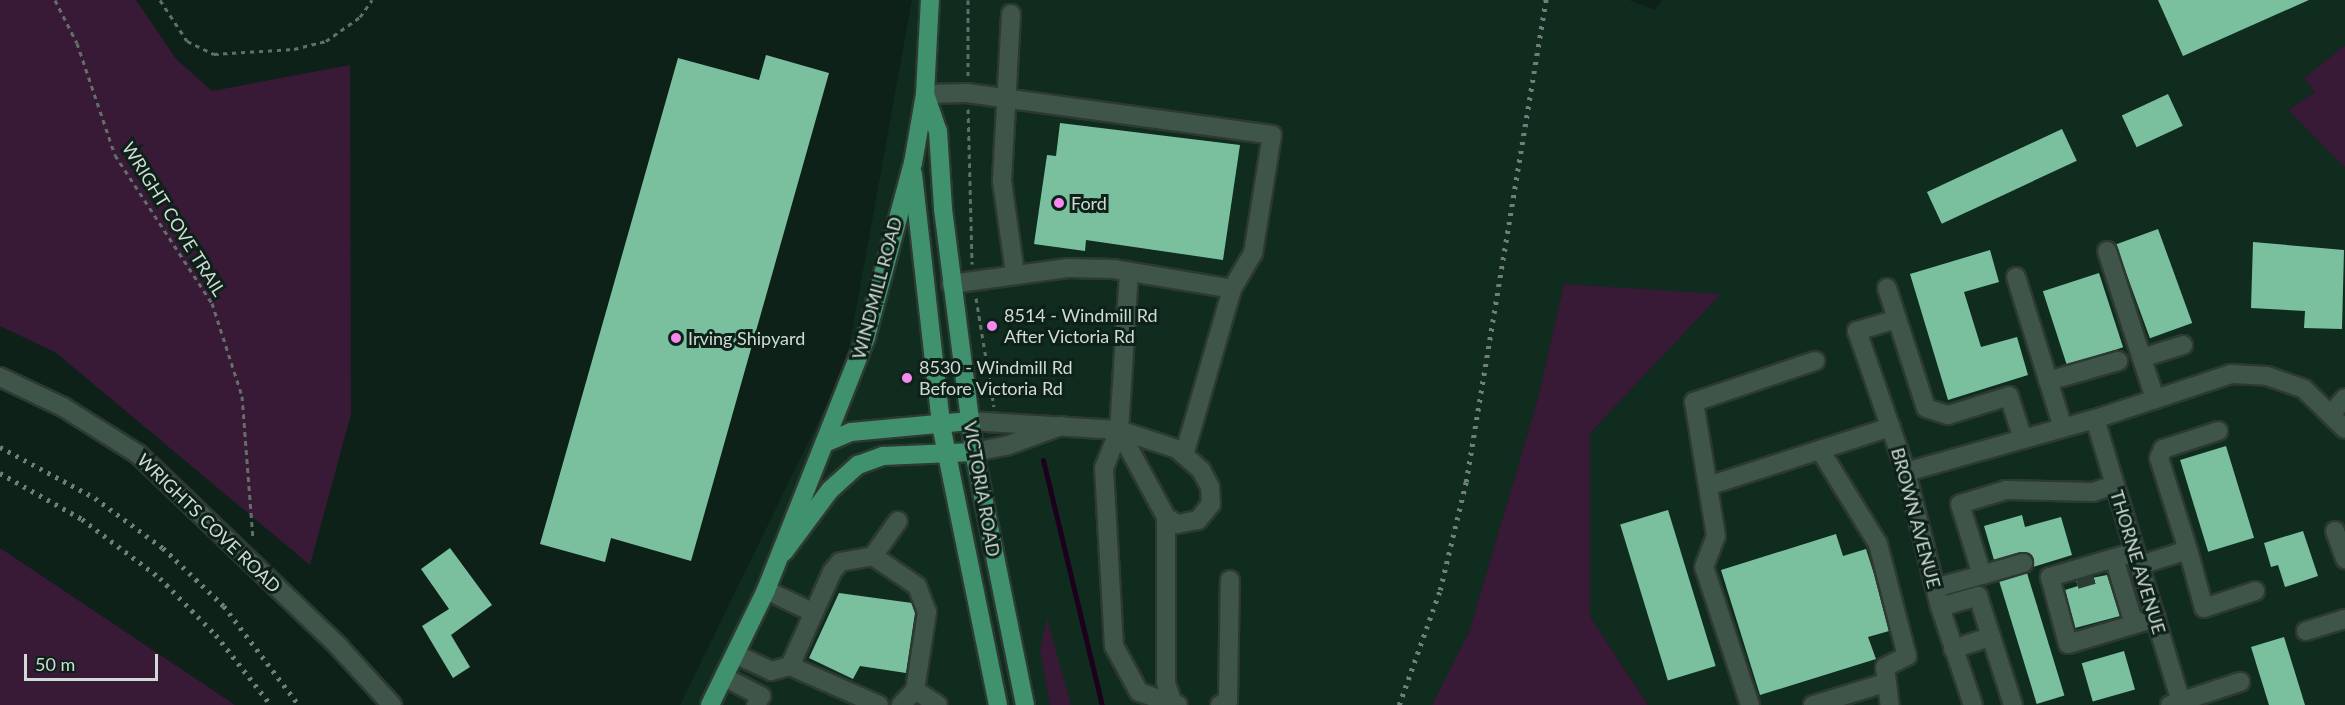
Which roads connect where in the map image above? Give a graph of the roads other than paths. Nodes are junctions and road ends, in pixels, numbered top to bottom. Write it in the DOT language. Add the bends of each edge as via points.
graph roads {
  1 [pos="930,0"];
  2 [pos="1011,14"];
  3 [pos="925,94"];
  4 [pos="1004,100"];
  5 [pos="913,163"];
  6 [pos="2107,251"];
  7 [pos="1129,272"];
  8 [pos="1015,273"];
  9 [pos="2016,277"];
  10 [pos="951,284"];
  11 [pos="1887,288"];
  12 [pos="1233,289"];
  13 [pos="1897,319"];
  14 [pos="2183,345"];
  15 [pos="2142,358"];
  16 [pos="1815,361"];
  17 [pos="2118,361"];
  18 [pos="0,377"];
  19 [pos="2048,381"];
  20 [pos="2345,398"];
  21 [pos="2155,399"];
  22 [pos="2332,413"];
  23 [pos="2095,419"];
  24 [pos="969,421"];
  25 [pos="1068,423"];
  26 [pos="941,424"];
  27 [pos="1891,428"];
  28 [pos="2063,428"];
  29 [pos="2345,429"];
  30 [pos="1119,430"];
  31 [pos="2218,431"];
  32 [pos="2023,439"];
  33 [pos="825,442"];
  34 [pos="1820,450"];
  35 [pos="974,452"];
  36 [pos="946,454"];
  37 [pos="1184,455"];
  38 [pos="1906,472"];
  39 [pos="1711,485"];
  40 [pos="2115,485"];
  41 [pos="1166,517"];
  42 [pos="898,521"];
  43 [pos="2335,531"];
  44 [pos="2188,550"];
  45 [pos="873,556"];
  46 [pos="2138,559"];
  47 [pos="2345,559"];
  48 [pos="2110,560"];
  49 [pos="774,563"];
  50 [pos="2023,563"];
  51 [pos="1982,575"];
  52 [pos="2076,577"];
  53 [pos="1230,580"];
  54 [pos="1935,588"];
  55 [pos="766,590"];
  56 [pos="2255,591"];
  57 [pos="1940,607"];
  58 [pos="814,614"];
  59 [pos="2156,618"];
  60 [pos="2345,619"];
  61 [pos="2134,624"];
  62 [pos="2306,631"];
  63 [pos="1991,637"];
  64 [pos="1953,649"];
  65 [pos="735,654"];
  66 [pos="789,666"];
  67 [pos="724,677"];
  68 [pos="2240,682"];
  69 [pos="1885,683"];
  70 [pos="915,690"];
  71 [pos="1175,704"];
  72 [pos="1818,704"];
  73 [pos="2178,704"];
  74 [pos="392,705"];
  75 [pos="710,705"];
  76 [pos="756,705"];
  77 [pos="879,705"];
  78 [pos="901,705"];
  79 [pos="938,705"];
  80 [pos="998,705"];
  81 [pos="1025,705"];
  82 [pos="1220,705"];
  83 [pos="1750,705"];
  84 [pos="1890,705"];
  85 [pos="1973,705"];
  86 [pos="2013,705"];
  1 -- 3 [label="main road, WINDMILL ROAD"];
  2 -- 4 [label="street"];
  3 -- 4 [label="street" via="967,93"];
  3 -- 5 [label="main road, WINDMILL ROAD"];
  3 -- 10 [label="main road, VICTORIA ROAD" via="939,131"];
  4 -- 8 [label="street" via="1002,181"];
  4 -- 12 [label="street" via="1272,135 1252,253"];
  5 -- 26 [label="main road, VICTORIA ROAD"];
  5 -- 33 [label="main road, WINDMILL ROAD" via="866,337"];
  6 -- 15 [label="street"];
  7 -- 8 [label="street" via="1068,267"];
  7 -- 12 [label="street"];
  7 -- 30 [label="street"];
  8 -- 10 [label="street"];
  9 -- 19 [label="street"];
  10 -- 24 [label="main road, VICTORIA ROAD"];
  11 -- 13 [label="street"];
  12 -- 37 [label="street"];
  13 -- 27 [label="street, BROWN AVENUE" via="1857,331"];
  13 -- 32 [label="street" via="1926,408 1948,415 2009,396"];
  14 -- 15 [label="street"];
  15 -- 21 [label="street"];
  16 -- 39 [label="street" via="1694,402"];
  17 -- 19 [label="street"];
  18 -- 74 [label="street, WRIGHTS COVE ROAD" via="63,407 138,454"];
  19 -- 28 [label="street"];
  20 -- 22 [label="street"];
  21 -- 22 [label="street" via="2231,374 2267,376 2304,389"];
  21 -- 23 [label="street"];
  22 -- 29 [label="street"];
  23 -- 28 [label="street"];
  23 -- 40 [label="street, THORNE AVENUE"];
  24 -- 25 [label="street"];
  24 -- 26 [label="main road"];
  24 -- 35 [label="main road, VICTORIA ROAD"];
  25 -- 30 [label="street"];
  25 -- 35 [label="street" via="1017,443"];
  26 -- 33 [label="main road" via="851,432"];
  26 -- 36 [label="main road, VICTORIA ROAD"];
  27 -- 34 [label="street"];
  27 -- 38 [label="street, BROWN AVENUE"];
  28 -- 32 [label="street"];
  30 -- 37 [label="street" via="1151,438"];
  30 -- 41 [label="street"];
  30 -- 71 [label="street" via="1104,468 1114,646 1139,692"];
  31 -- 44 [label="street" via="2163,449 2159,458"];
  32 -- 38 [label="street"];
  33 -- 49 [label="main road, WINDMILL ROAD"];
  34 -- 39 [label="street"];
  34 -- 69 [label="street" via="1878,544 1907,656 1885,667"];
  35 -- 36 [label="main road, WINDMILL ROAD"];
  35 -- 81 [label="main road, VICTORIA ROAD"];
  36 -- 49 [label="main road, WINDMILL ROAD" via="883,456 858,465 830,490"];
  36 -- 80 [label="main road, VICTORIA ROAD"];
  37 -- 41 [label="street" via="1201,470 1210,487 1211,504 1198,520 1177,524"];
  38 -- 54 [label="street, BROWN AVENUE"];
  39 -- 83 [label="street" via="1716,536 1704,567"];
  40 -- 46 [label="street, THORNE AVENUE"];
  40 -- 51 [label="street" via="2093,492 2006,490 1960,504"];
  41 -- 71 [label="street" via="1166,683"];
  42 -- 45 [label="street"];
  43 -- 47 [label="street"];
  44 -- 46 [label="street"];
  44 -- 56 [label="street" via="2204,608"];
  45 -- 58 [label="street" via="840,562"];
  45 -- 70 [label="street" via="917,586 924,596 927,612"];
  46 -- 48 [label="street"];
  46 -- 59 [label="street, THORNE AVENUE"];
  48 -- 52 [label="street"];
  48 -- 52 [label="street"];
  48 -- 61 [label="street"];
  49 -- 55 [label="main road, WINDMILL ROAD"];
  50 -- 51 [label="street"];
  51 -- 54 [label="street"];
  52 -- 61 [label="street" via="2050,577 2068,644"];
  53 -- 82 [label="street" via="1228,701"];
  54 -- 57 [label="street, BROWN AVENUE"];
  55 -- 58 [label="street"];
  55 -- 65 [label="main road, WINDMILL ROAD"];
  57 -- 63 [label="street" via="1978,596"];
  57 -- 64 [label="street, BROWN AVENUE"];
  58 -- 66 [label="street"];
  59 -- 61 [label="street"];
  59 -- 73 [label="street, THORNE AVENUE"];
  60 -- 62 [label="street"];
  63 -- 64 [label="street"];
  63 -- 86 [label="street"];
  64 -- 85 [label="street, BROWN AVENUE"];
  65 -- 66 [label="street" via="771,671"];
  65 -- 67 [label="main road, WINDMILL ROAD"];
  66 -- 77 [label="street"];
  67 -- 75 [label="main road, WINDMILL ROAD"];
  67 -- 76 [label="street" via="760,696"];
  68 -- 73 [label="street"];
  69 -- 72 [label="street"];
  69 -- 84 [label="street"];
  70 -- 78 [label="street"];
  70 -- 79 [label="street"];
}
